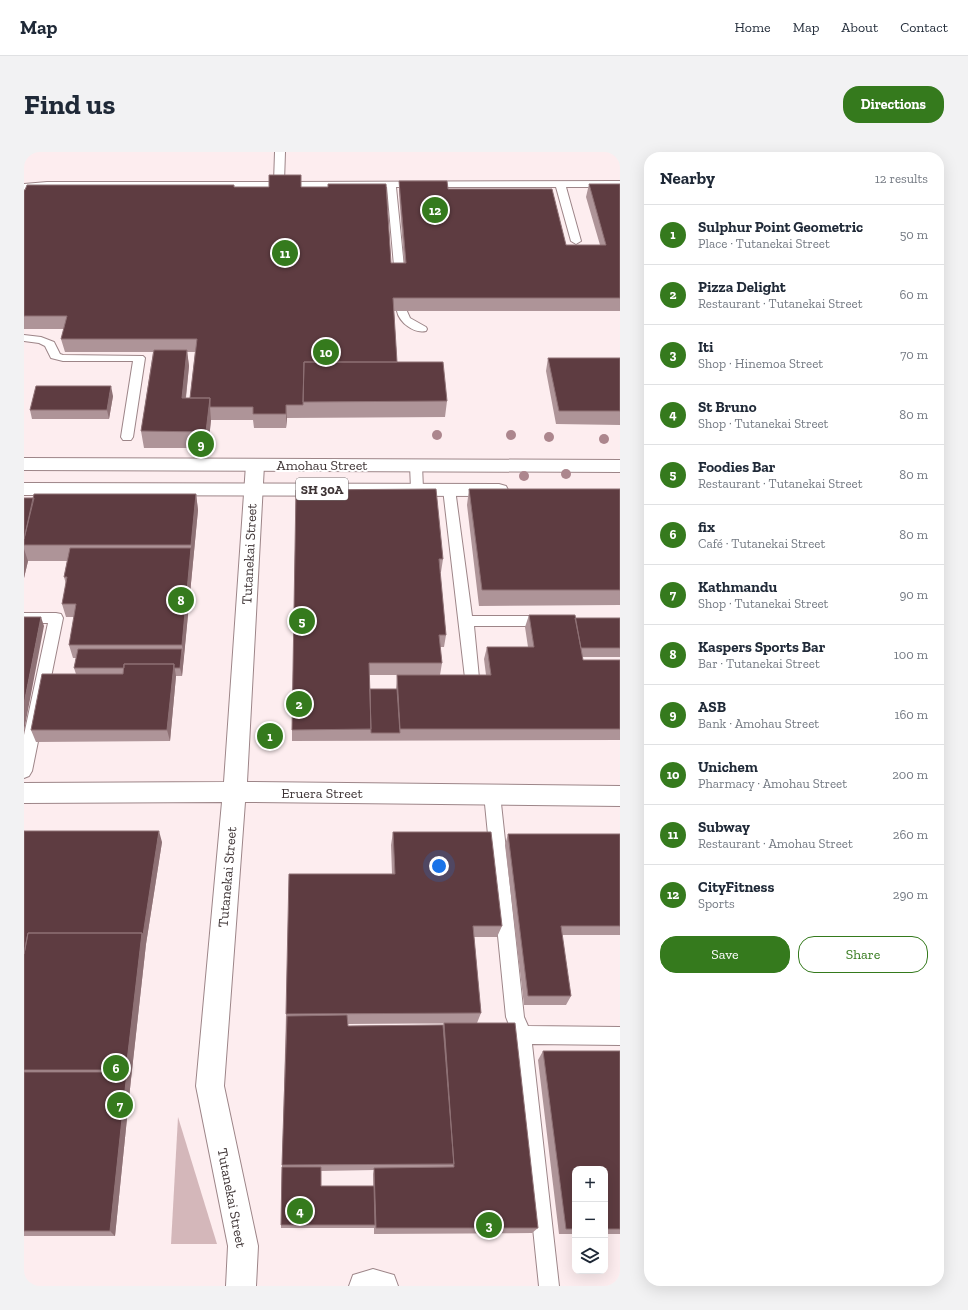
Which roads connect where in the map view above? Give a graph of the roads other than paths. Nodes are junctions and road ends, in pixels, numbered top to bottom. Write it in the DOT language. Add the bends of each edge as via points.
graph roads {
  1 [pos="280,152"];
  2 [pos="279,184"];
  3 [pos="391,184"];
  4 [pos="560,184"];
  5 [pos="620,184"];
  6 [pos="24,187"];
  7 [pos="576,240"];
  8 [pos="400,277"];
  9 [pos="402,311"];
  10 [pos="422,329"];
  11 [pos="24,338"];
  12 [pos="127,437"];
  13 [pos="24,464"];
  14 [pos="255,465"];
  15 [pos="416,465"];
  16 [pos="620,466"];
  17 [pos="24,489"];
  18 [pos="253,489"];
  19 [pos="417,489"];
  20 [pos="449,489"];
  21 [pos="519,490"];
  22 [pos="24,618"];
  23 [pos="466,621"];
  24 [pos="558,621"];
  25 [pos="472,678"];
  26 [pos="24,771"];
  27 [pos="234,792"];
  28 [pos="24,793"];
  29 [pos="492,794"];
  30 [pos="620,796"];
  31 [pos="522,1035"];
  32 [pos="620,1036"];
  33 [pos="241,1286"];
  34 [pos="364,1286"];
  35 [pos="383,1286"];
  36 [pos="549,1286"];
  1 -- 2 [label="lane"];
  2 -- 3 [label="lane"];
  2 -- 6 [label="lane" via="47,184"];
  3 -- 4 [label="lane"];
  3 -- 8 [label="lane"];
  4 -- 5 [label="lane"];
  4 -- 7 [label="lane"];
  9 -- 10 [label="lane" via="405,320"];
  11 -- 12 [label="lane" via="50,344 55,356 63,358 139,358"];
  13 -- 14 [label="street, Amohau Street / SH 30A"];
  14 -- 15 [label="street, Amohau Street / SH 30A"];
  14 -- 18 [label="street, Tutanekai Street"];
  15 -- 16 [label="street, Amohau Street / SH 30A"];
  15 -- 19 [label="lane"];
  17 -- 18 [label="street, Amohau Street / SH 30A"];
  18 -- 19 [label="street, Amohau Street / SH 30A"];
  18 -- 27 [label="street, Tutanekai Street"];
  19 -- 20 [label="street, Amohau Street / SH 30A"];
  20 -- 21 [label="street, Amohau Street / SH 30A"];
  20 -- 23 [label="lane"];
  22 -- 26 [label="lane" via="56,618"];
  23 -- 24 [label="lane"];
  23 -- 25 [label="lane"];
  27 -- 28 [label="street, Eruera Street"];
  27 -- 29 [label="street, Eruera Street"];
  27 -- 33 [label="street, Tutanekai Street" via="210,1086 242,1246"];
  29 -- 30 [label="street, Eruera Street"];
  29 -- 31 [label="lane" via="515,1017"];
  31 -- 32 [label="lane"];
  31 -- 36 [label="lane"];
  34 -- 35 [label="street"];
}
